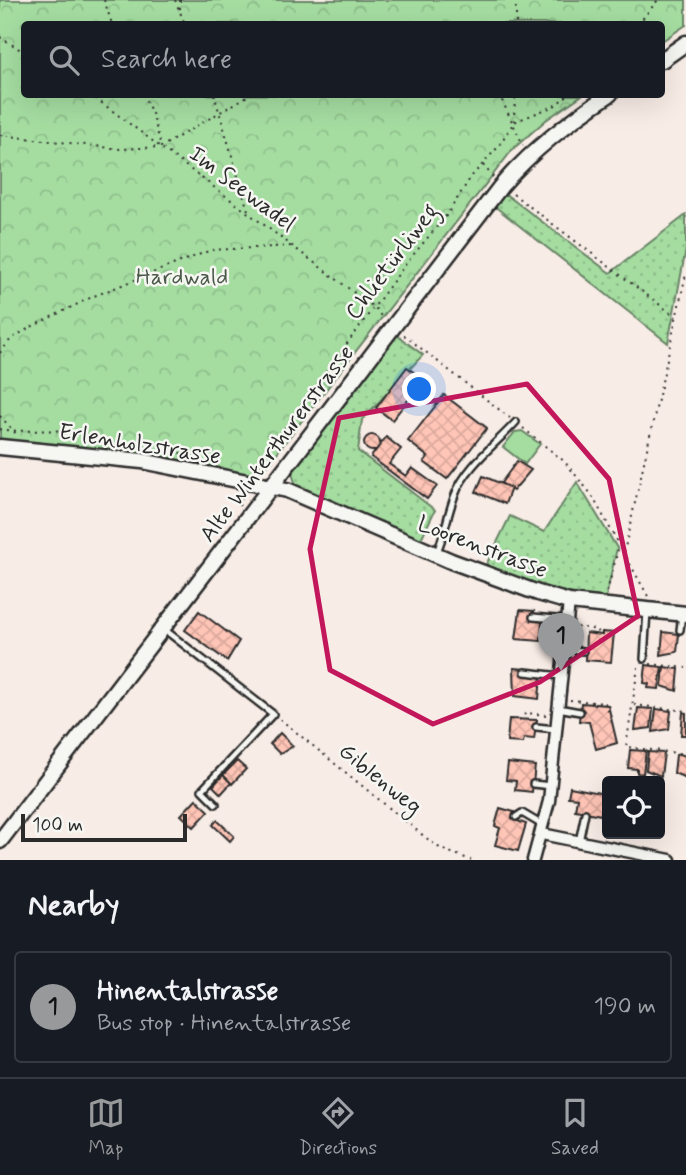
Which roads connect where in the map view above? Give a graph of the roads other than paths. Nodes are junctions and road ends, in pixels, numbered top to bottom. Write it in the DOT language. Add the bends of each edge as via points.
graph roads {
  1 [pos="686,43"];
  2 [pos="665,58"];
  3 [pos="605,98"];
  4 [pos="516,422"];
  5 [pos="0,447"];
  6 [pos="271,488"];
  7 [pos="436,554"];
  8 [pos="569,602"];
  9 [pos="652,612"];
  10 [pos="684,614"];
  11 [pos="533,617"];
  12 [pos="570,623"];
  13 [pos="162,628"];
  14 [pos="680,630"];
  15 [pos="564,649"];
  16 [pos="583,651"];
  17 [pos="641,661"];
  18 [pos="525,673"];
  19 [pos="561,676"];
  20 [pos="559,709"];
  21 [pos="580,712"];
  22 [pos="536,727"];
  23 [pos="556,729"];
  24 [pos="533,784"];
  25 [pos="551,786"];
  26 [pos="216,804"];
  27 [pos="585,813"];
  28 [pos="516,817"];
  29 [pos="543,830"];
  30 [pos="0,841"];
  31 [pos="579,842"];
  32 [pos="533,860"];
  33 [pos="670,860"];
  1 -- 2 [label="main road"];
  3 -- 6 [label="main road, Alte Winterthurerstrasse" via="531,154 501,186"];
  4 -- 7 [label="lane" via="455,493"];
  5 -- 6 [label="main road, Erlenholzstrasse" via="142,461"];
  6 -- 7 [label="main road, Loorenstrasse" via="315,500"];
  6 -- 13 [label="main road, Alte Winterthurerstrasse"];
  7 -- 8 [label="main road, Loorenstrasse"];
  8 -- 9 [label="main road, Loorenstrasse"];
  8 -- 12 [label="street"];
  9 -- 10 [label="main road, Loorenstrasse"];
  9 -- 17 [label="lane"];
  10 -- 14 [label="lane"];
  11 -- 12 [label="lane"];
  12 -- 15 [label="street"];
  13 -- 26 [label="lane" via="274,714 202,790"];
  13 -- 30 [label="main road, Alte Winterthurerstrasse"];
  15 -- 16 [label="lane"];
  15 -- 19 [label="street"];
  18 -- 19 [label="lane"];
  19 -- 20 [label="street"];
  20 -- 21 [label="lane"];
  20 -- 23 [label="street"];
  22 -- 23 [label="lane"];
  23 -- 25 [label="street"];
  24 -- 25 [label="lane"];
  25 -- 29 [label="street"];
  27 -- 31 [label="lane"];
  28 -- 29 [label="lane" via="522,813"];
  29 -- 31 [label="street"];
  29 -- 32 [label="street"];
  31 -- 33 [label="street"];
}
